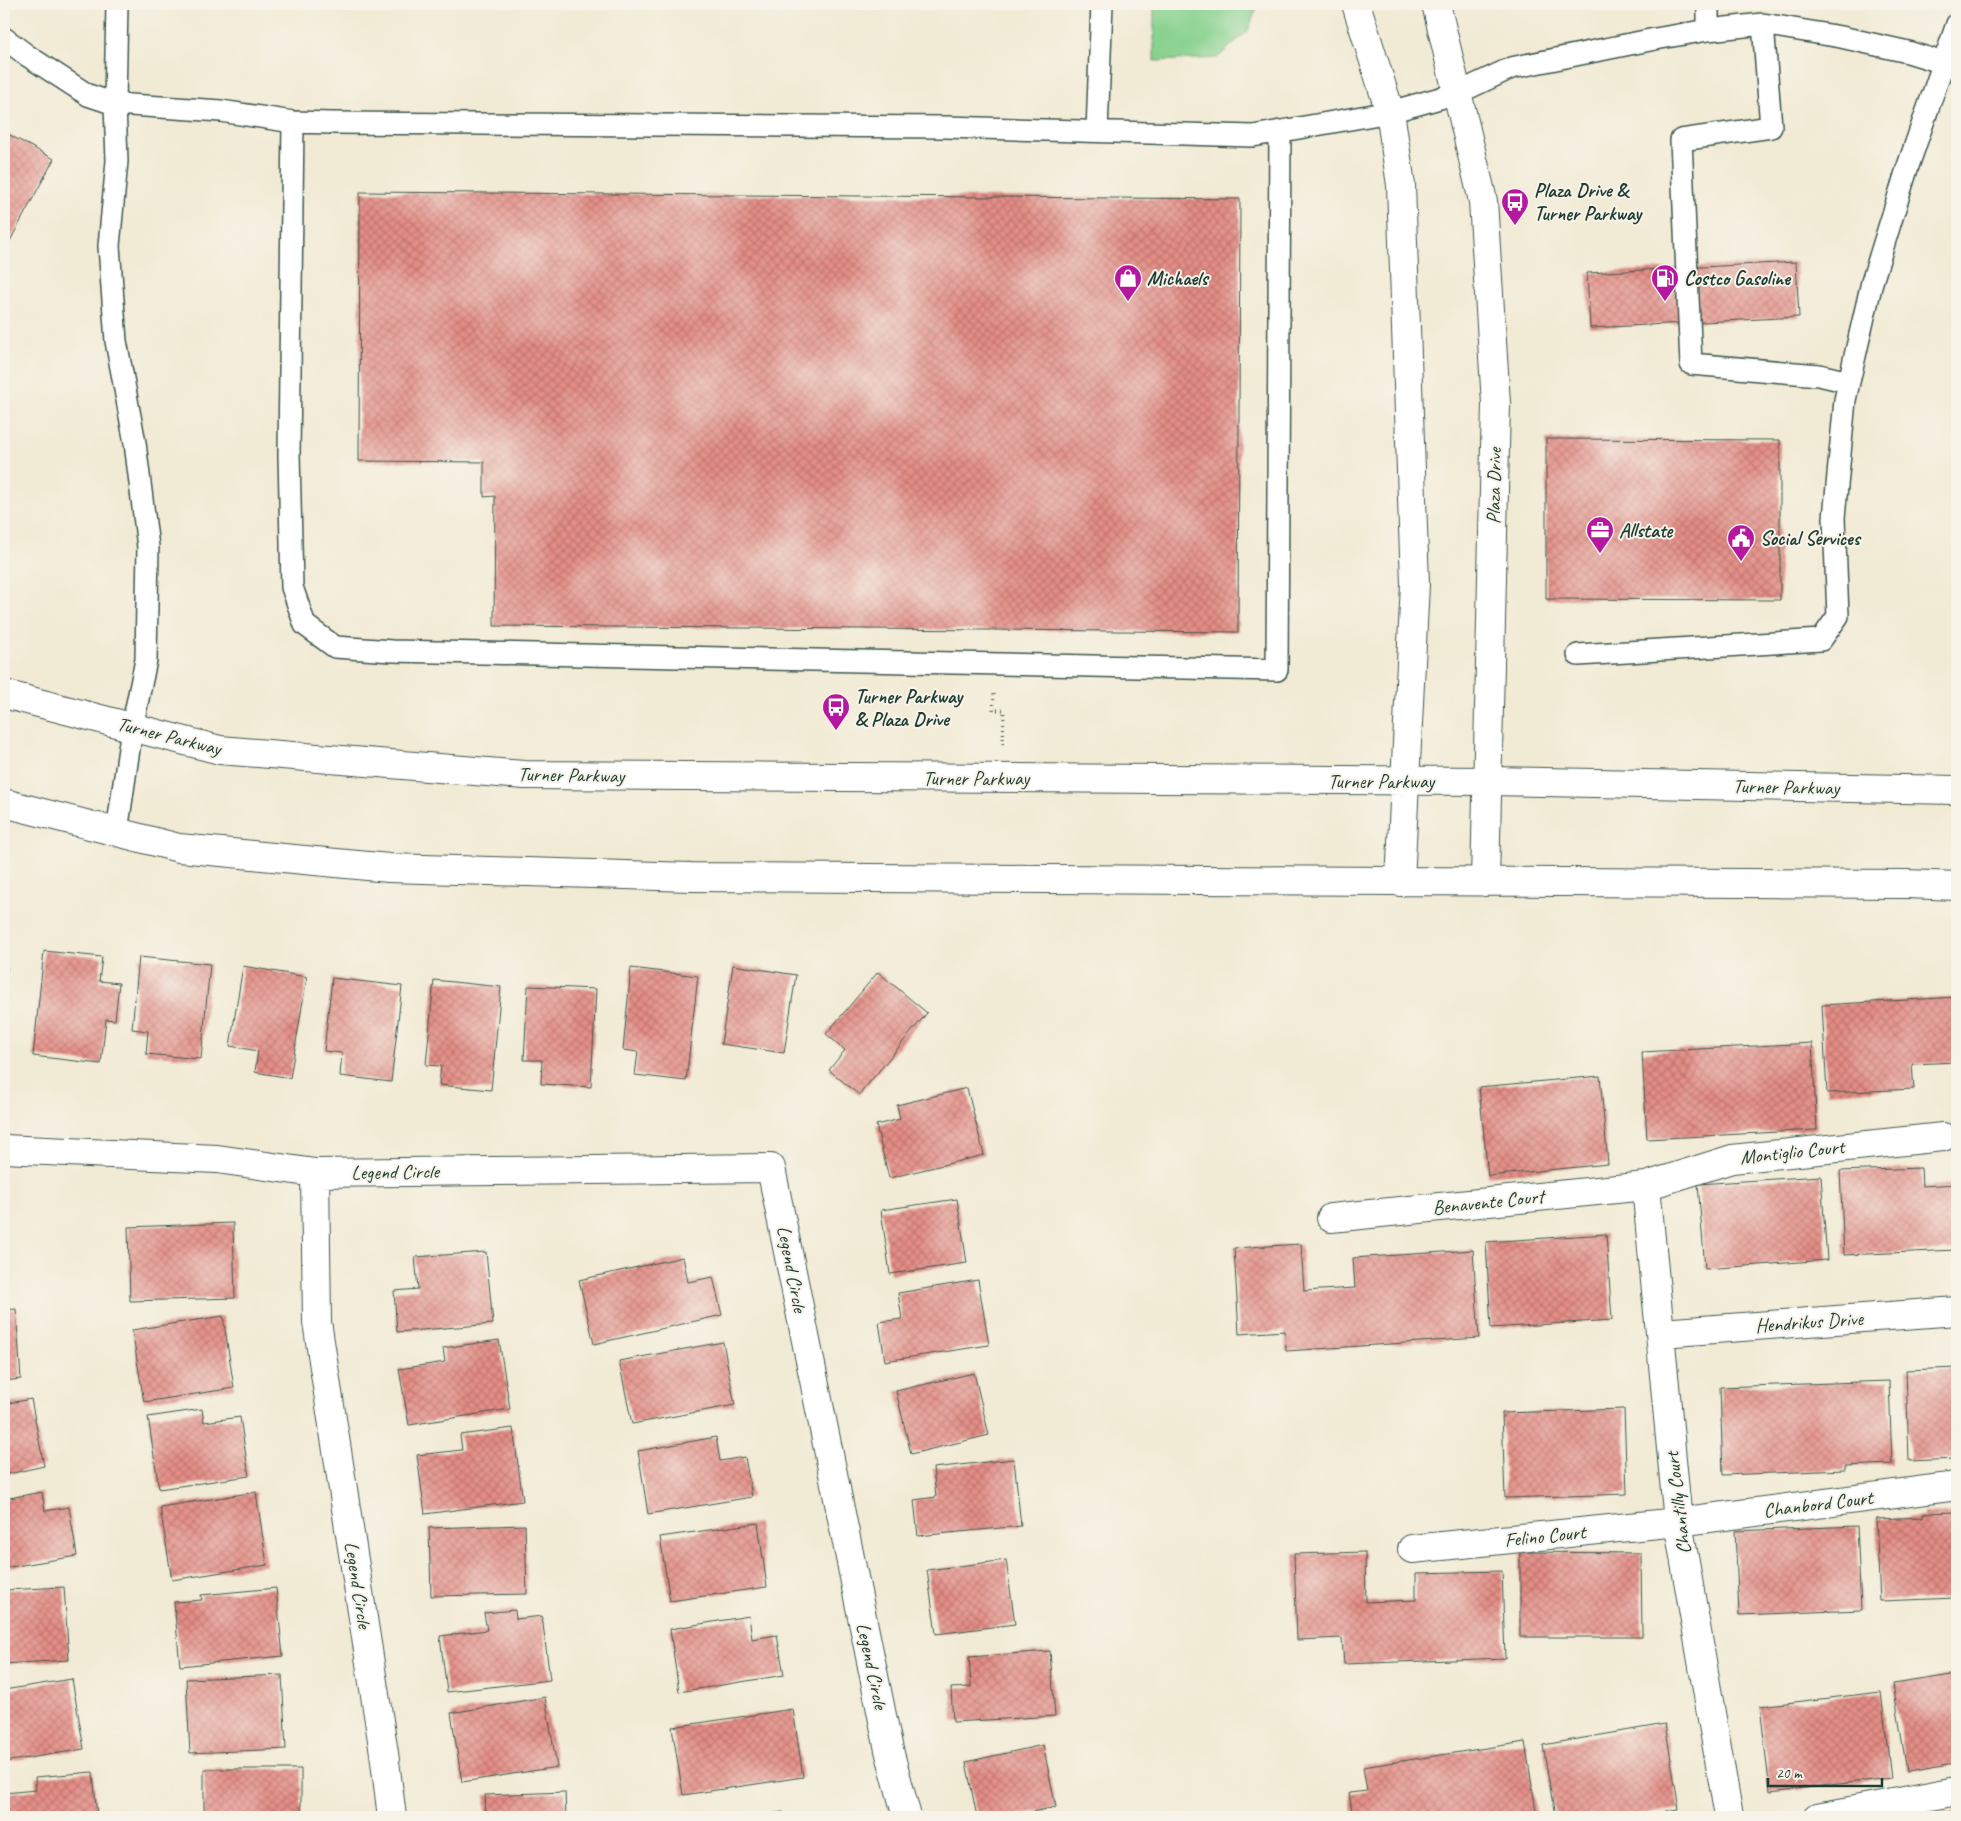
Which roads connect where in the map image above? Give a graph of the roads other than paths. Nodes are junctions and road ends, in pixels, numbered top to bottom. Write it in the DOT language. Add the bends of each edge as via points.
graph roads {
  1 [pos="117,4"];
  2 [pos="1102,4"];
  3 [pos="1356,4"];
  4 [pos="1436,4"];
  5 [pos="1708,4"];
  6 [pos="1763,24"];
  7 [pos="1957,24"];
  8 [pos="1708,30"];
  9 [pos="4,38"];
  10 [pos="1951,65"];
  11 [pos="1458,93"];
  12 [pos="115,104"];
  13 [pos="1390,112"];
  14 [pos="293,122"];
  15 [pos="1097,132"];
  16 [pos="1280,132"];
  17 [pos="1849,382"];
  18 [pos="1578,654"];
  19 [pos="4,694"];
  20 [pos="132,728"];
  21 [pos="1405,781"];
  22 [pos="1488,781"];
  23 [pos="1957,790"];
  24 [pos="4,803"];
  25 [pos="117,832"];
  26 [pos="1400,882"];
  27 [pos="1485,882"];
  28 [pos="1957,886"];
  29 [pos="1943,1137"];
  30 [pos="4,1149"];
  31 [pos="315,1173"];
  32 [pos="1646,1186"];
  33 [pos="1331,1218"];
  34 [pos="1957,1311"];
  35 [pos="1661,1333"];
  36 [pos="1957,1486"];
  37 [pos="1678,1522"];
  38 [pos="1412,1549"];
  39 [pos="1957,1791"];
  40 [pos="392,1817"];
  41 [pos="907,1817"];
  42 [pos="1729,1817"];
  43 [pos="1817,1817"];
  1 -- 12 [label="lane"];
  2 -- 15 [label="lane"];
  3 -- 13 [label="street"];
  4 -- 11 [label="street, Plaza Drive"];
  5 -- 8 [label="lane"];
  6 -- 8 [label="lane"];
  6 -- 10 [label="lane" via="1841,37"];
  6 -- 17 [label="lane" via="1771,127 1681,140 1691,364 1819,375"];
  7 -- 10 [label="lane"];
  8 -- 11 [label="lane" via="1511,68"];
  9 -- 12 [label="lane" via="88,95"];
  10 -- 17 [label="lane" via="1907,169 1872,282"];
  11 -- 13 [label="lane"];
  11 -- 22 [label="street, Plaza Drive" via="1483,201 1496,402"];
  12 -- 14 [label="lane" via="221,111"];
  12 -- 20 [label="lane" via="117,161 109,246 116,341 135,443 148,547 146,660"];
  13 -- 16 [label="lane"];
  13 -- 21 [label="street" via="1400,185 1415,584"];
  14 -- 15 [label="lane" via="768,125"];
  14 -- 16 [label="lane" via="289,454 292,587 305,625 335,647 392,651 1277,670"];
  15 -- 16 [label="lane" via="1254,136"];
  17 -- 18 [label="lane" via="1834,518 1838,616 1821,640"];
  19 -- 20 [label="street, Turner Parkway"];
  20 -- 21 [label="street, Turner Parkway" via="220,750 524,775"];
  20 -- 25 [label="lane"];
  21 -- 22 [label="street, Turner Parkway"];
  21 -- 26 [label="street"];
  22 -- 23 [label="street, Turner Parkway"];
  22 -- 27 [label="street, Plaza Drive"];
  24 -- 25 [label="street"];
  25 -- 26 [label="street" via="179,848 389,868 690,877"];
  26 -- 27 [label="street"];
  27 -- 28 [label="street"];
  29 -- 32 [label="street, Montiglio Court" via="1732,1159"];
  30 -- 31 [label="street, Legend Circle" via="217,1159"];
  31 -- 40 [label="street, Legend Circle" via="317,1322"];
  31 -- 41 [label="street, Legend Circle" via="771,1168 887,1740"];
  32 -- 33 [label="street, Benavente Court"];
  32 -- 35 [label="street, Chantilly Court"];
  34 -- 35 [label="street, Hendrikus Drive"];
  35 -- 37 [label="street, Chantilly Court"];
  36 -- 37 [label="street, Chanbord Court"];
  37 -- 38 [label="street, Felino Court"];
  37 -- 42 [label="street, Chantilly Court"];
  39 -- 43 [label="street"];
}
